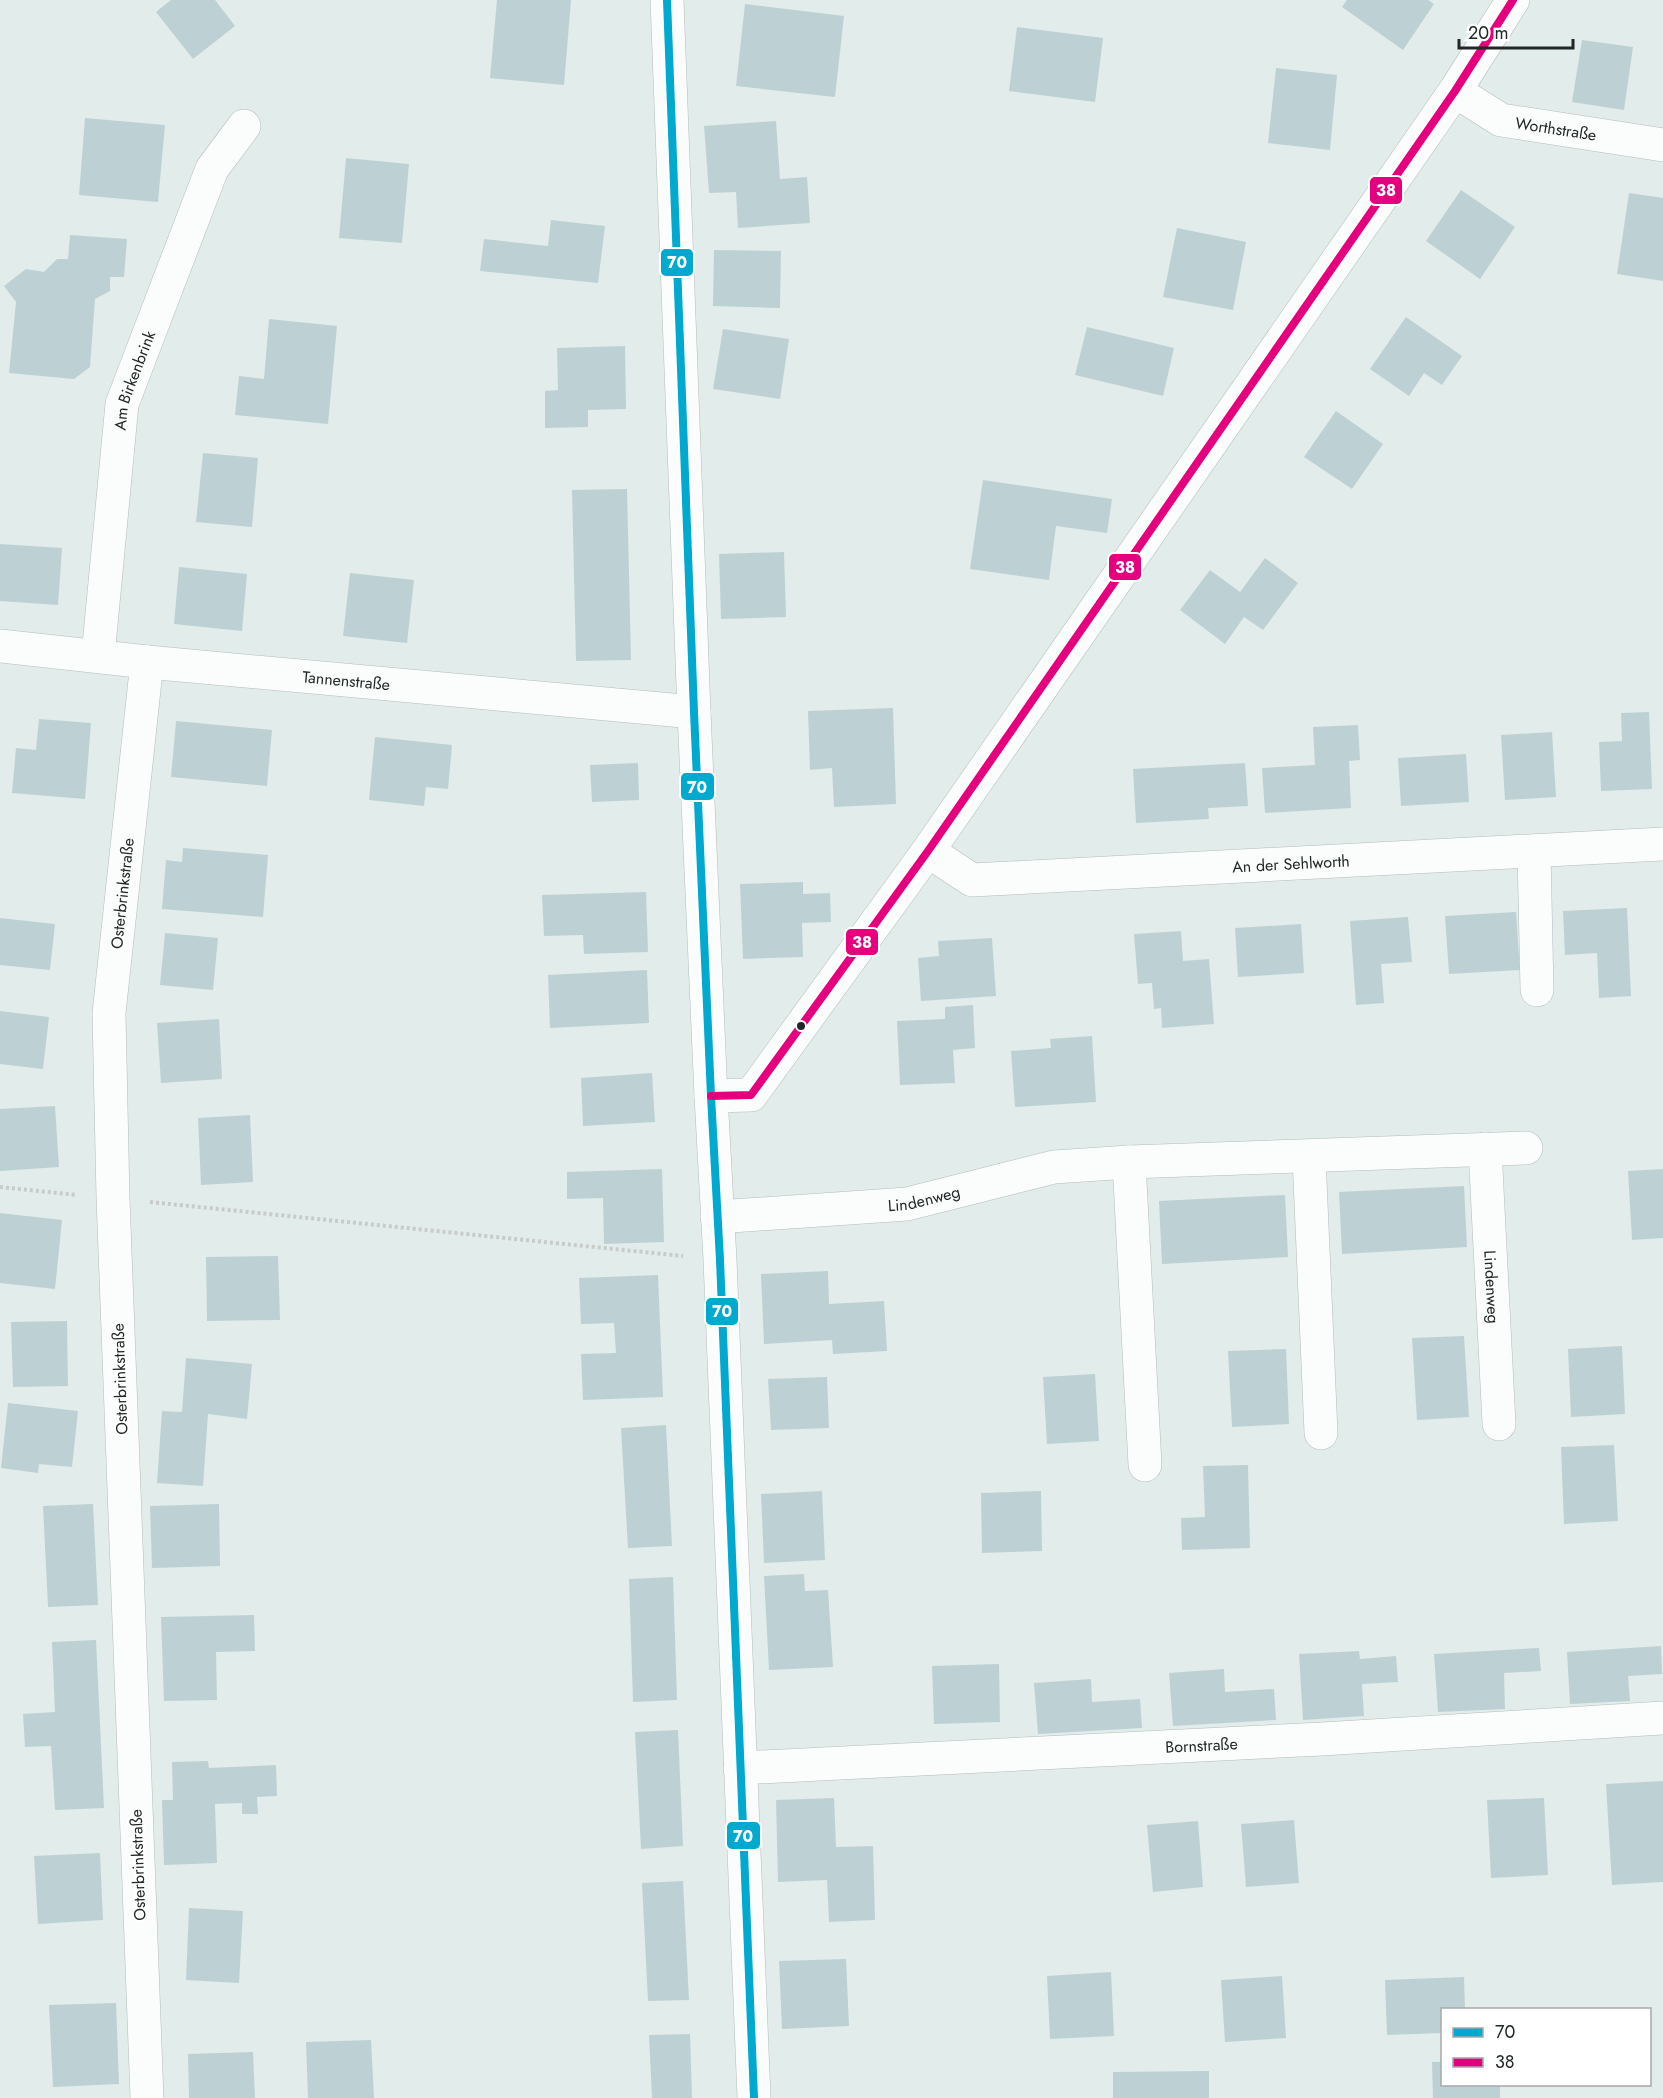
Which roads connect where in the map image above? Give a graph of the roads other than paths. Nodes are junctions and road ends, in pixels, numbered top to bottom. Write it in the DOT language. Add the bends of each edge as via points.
graph roads {
  1 [pos="667,0"];
  2 [pos="1513,0"];
  3 [pos="1455,91"];
  4 [pos="244,126"];
  5 [pos="1663,146"];
  6 [pos="0,646"];
  7 [pos="98,656"];
  8 [pos="147,662"];
  9 [pos="694,712"];
  10 [pos="1663,844"];
  11 [pos="928,851"];
  12 [pos="1534,851"];
  13 [pos="1537,990"];
  14 [pos="711,1096"];
  15 [pos="1526,1148"];
  16 [pos="1485,1149"];
  17 [pos="1309,1156"];
  18 [pos="1129,1162"];
  19 [pos="717,1217"];
  20 [pos="1499,1424"];
  21 [pos="1321,1433"];
  22 [pos="1145,1465"];
  23 [pos="1663,1718"];
  24 [pos="740,1768"];
  25 [pos="147,2098"];
  26 [pos="754,2098"];
  1 -- 9 [label="street"];
  2 -- 3 [label="street"];
  3 -- 5 [label="street, Worthstraße" via="1501,120"];
  3 -- 11 [label="street"];
  4 -- 7 [label="street, Am Birkenbrink" via="212,169 122,404"];
  6 -- 7 [label="street, Tannenstraße"];
  7 -- 8 [label="street, Tannenstraße"];
  8 -- 9 [label="street, Tannenstraße"];
  8 -- 25 [label="street, Osterbrinkstraße" via="110,1013 113,1198"];
  9 -- 14 [label="street"];
  10 -- 12 [label="street, An der Sehlworth"];
  11 -- 12 [label="street, An der Sehlworth" via="972,880"];
  11 -- 14 [label="street" via="751,1095"];
  12 -- 13 [label="street"];
  14 -- 19 [label="street"];
  15 -- 16 [label="street, Lindenweg"];
  16 -- 17 [label="street, Lindenweg"];
  16 -- 20 [label="street, Lindenweg"];
  17 -- 18 [label="street, Lindenweg"];
  17 -- 21 [label="street"];
  18 -- 19 [label="street, Lindenweg" via="1054,1167 908,1204"];
  18 -- 22 [label="street"];
  19 -- 24 [label="street"];
  23 -- 24 [label="street, Bornstraße"];
  24 -- 26 [label="street"];
}
